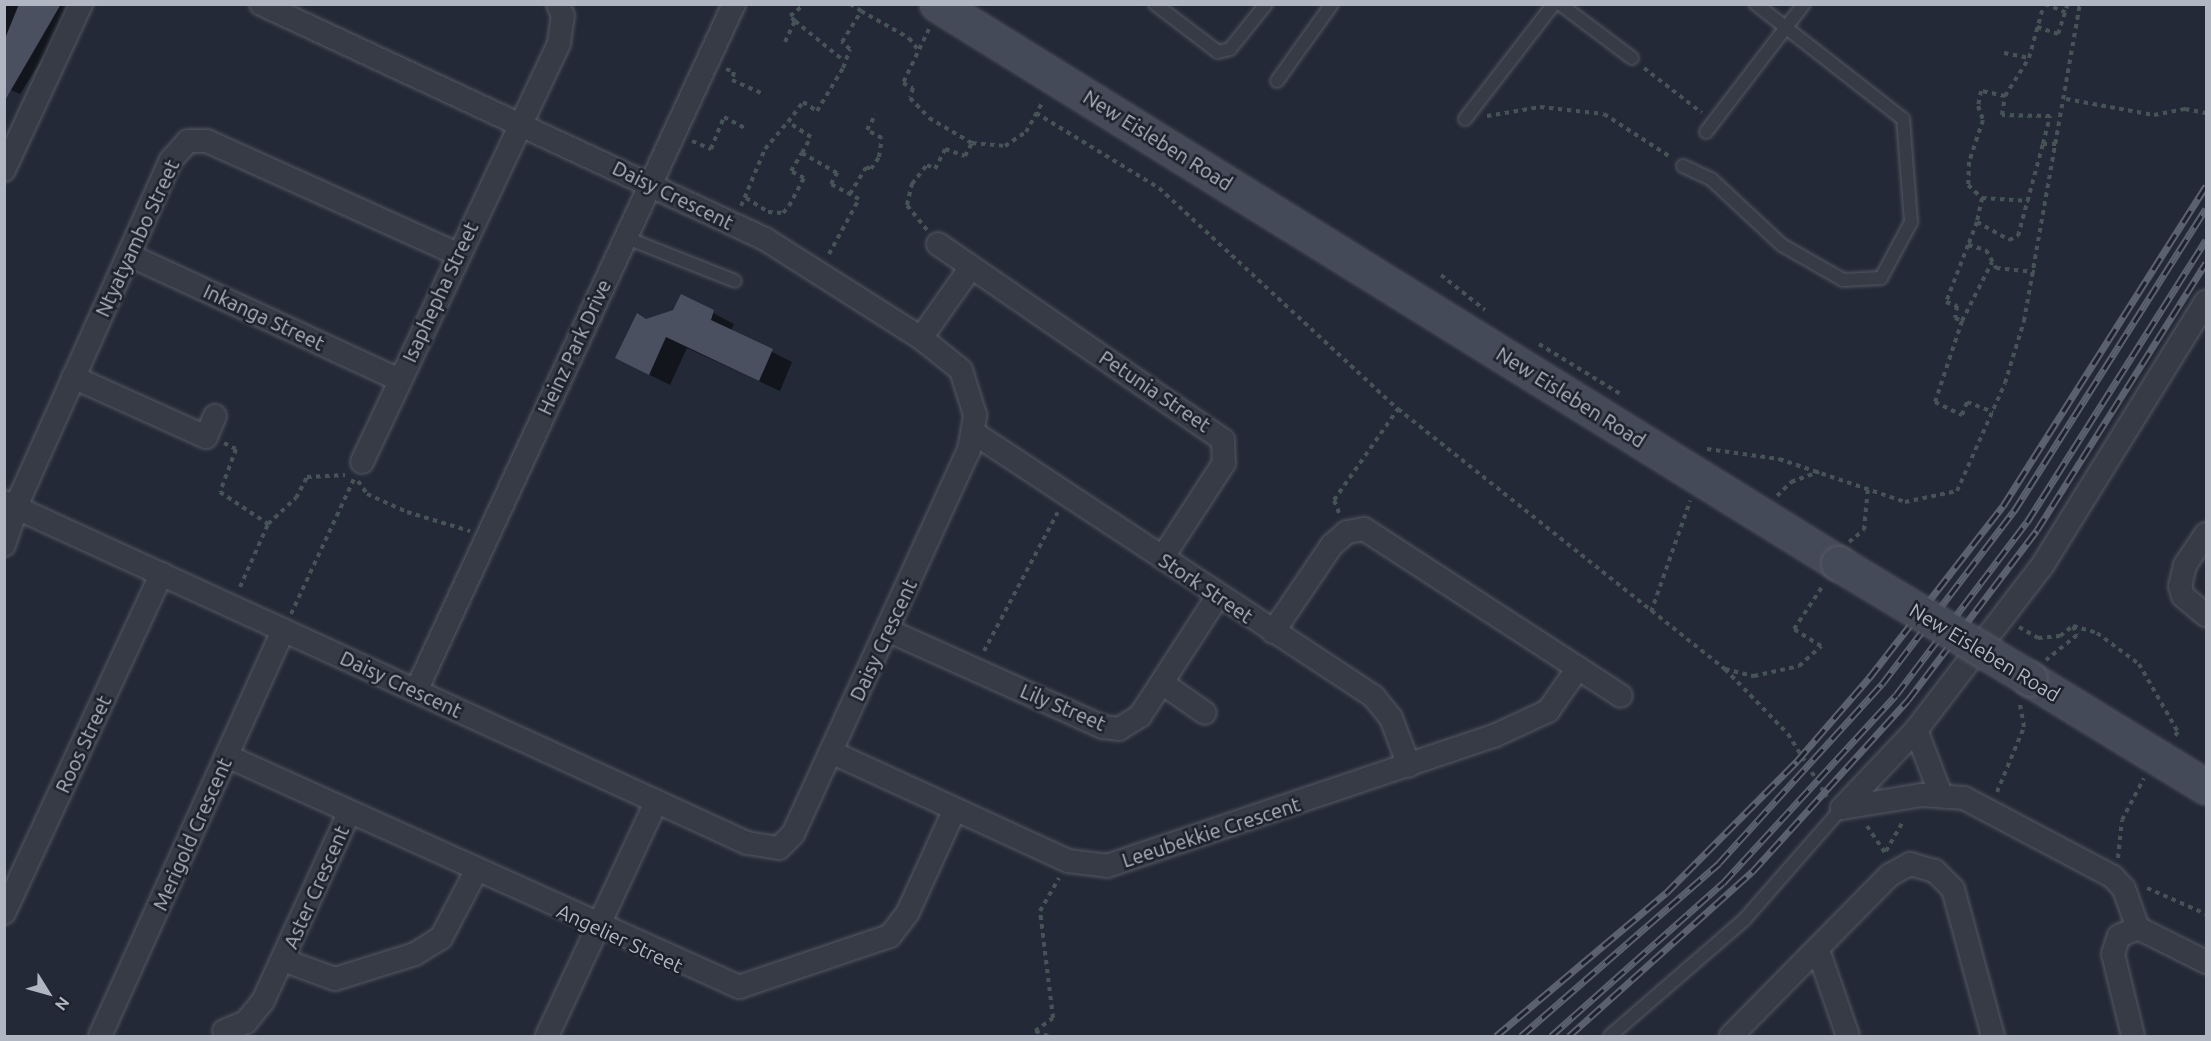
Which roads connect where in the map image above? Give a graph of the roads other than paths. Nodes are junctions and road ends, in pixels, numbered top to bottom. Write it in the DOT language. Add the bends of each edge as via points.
graph roads {
  1 [pos="81,4"];
  2 [pos="558,4"];
  3 [pos="734,4"];
  4 [pos="1155,4"];
  5 [pos="1266,4"];
  6 [pos="1332,4"];
  7 [pos="1554,4"];
  8 [pos="1560,4"];
  9 [pos="1756,4"];
  10 [pos="1804,4"];
  11 [pos="940,6"];
  12 [pos="271,7"];
  13 [pos="1786,28"];
  14 [pos="1632,58"];
  15 [pos="1277,81"];
  16 [pos="1465,119"];
  17 [pos="518,123"];
  18 [pos="1710,127"];
  19 [pos="1683,166"];
  20 [pos="4,170"];
  21 [pos="649,182"];
  22 [pos="624,237"];
  23 [pos="938,244"];
  24 [pos="458,254"];
  25 [pos="129,255"];
  26 [pos="971,267"];
  27 [pos="735,281"];
  28 [pos="2206,302"];
  29 [pos="921,338"];
  30 [pos="73,377"];
  31 [pos="399,380"];
  32 [pos="211,427"];
  33 [pos="974,433"];
  34 [pos="359,470"];
  35 [pos="12,506"];
  36 [pos="2206,534"];
  37 [pos="4,545"];
  38 [pos="1162,558"];
  39 [pos="161,574"];
  40 [pos="1218,596"];
  41 [pos="2206,615"];
  42 [pos="283,630"];
  43 [pos="887,630"];
  44 [pos="1273,632"];
  45 [pos="1578,668"];
  46 [pos="1162,683"];
  47 [pos="416,691"];
  48 [pos="1621,696"];
  49 [pos="1205,714"];
  50 [pos="1916,730"];
  51 [pos="831,752"];
  52 [pos="227,756"];
  53 [pos="1409,766"];
  54 [pos="2206,787"];
  55 [pos="1941,795"];
  56 [pos="656,802"];
  57 [pos="1842,808"];
  58 [pos="955,809"];
  59 [pos="349,813"];
  60 [pos="476,871"];
  61 [pos="4,913"];
  62 [pos="598,928"];
  63 [pos="2138,928"];
  64 [pos="1818,950"];
  65 [pos="283,960"];
  66 [pos="2206,962"];
  67 [pos="224,1031"];
  68 [pos="100,1036"];
  69 [pos="547,1036"];
  70 [pos="1610,1036"];
  71 [pos="1731,1036"];
  72 [pos="1848,1036"];
  73 [pos="1992,1036"];
  74 [pos="2133,1036"];
  1 -- 20 [label="street"];
  2 -- 17 [label="street, Isaphepha Street" via="563,16 559,43"];
  3 -- 21 [label="street, Heinz Park Drive"];
  4 -- 5 [label="lane" via="1218,52 1230,49"];
  6 -- 15 [label="lane"];
  7 -- 16 [label="lane"];
  8 -- 14 [label="lane"];
  9 -- 13 [label="lane"];
  10 -- 13 [label="lane"];
  11 -- 54 [label="main road, New Eisleben Road, bridge"];
  12 -- 17 [label="street, Daisy Crescent"];
  13 -- 18 [label="lane"];
  13 -- 19 [label="lane" via="1903,119 1911,222 1881,278 1843,280 1782,245 1711,179"];
  17 -- 21 [label="street, Daisy Crescent"];
  17 -- 24 [label="street, Isaphepha Street"];
  21 -- 22 [label="street, Heinz Park Drive"];
  21 -- 29 [label="street, Daisy Crescent" via="820,271"];
  22 -- 27 [label="lane"];
  22 -- 47 [label="street, Heinz Park Drive"];
  23 -- 26 [label="street, Petunia Street"];
  24 -- 25 [label="street, Ntyatyambo Street" via="198,139 180,147 171,160"];
  24 -- 31 [label="street, Isaphepha Street"];
  25 -- 30 [label="street, Ntyatyambo Street"];
  25 -- 31 [label="street, Inkanga Street"];
  26 -- 29 [label="street"];
  26 -- 38 [label="street, Petunia Street" via="1223,441 1224,463"];
  28 -- 50 [label="street" via="2055,546"];
  29 -- 33 [label="street, Daisy Crescent" via="954,362 968,381"];
  30 -- 32 [label="street"];
  30 -- 35 [label="street, Ntyatyambo Street" via="21,495"];
  31 -- 34 [label="street, Isaphepha Street"];
  33 -- 38 [label="street, Stork Street"];
  33 -- 43 [label="street, Daisy Crescent"];
  35 -- 37 [label="street, Ntyatyambo Street"];
  35 -- 39 [label="street, Daisy Crescent"];
  36 -- 41 [label="street" via="2185,565 2180,586 2190,604"];
  38 -- 40 [label="street, Stork Street"];
  39 -- 42 [label="street, Daisy Crescent"];
  39 -- 61 [label="street, Roos Street"];
  40 -- 44 [label="street, Stork Street"];
  40 -- 46 [label="street, Lily Street"];
  42 -- 47 [label="street, Daisy Crescent"];
  42 -- 52 [label="street, Merigold Crescent"];
  43 -- 46 [label="street, Lily Street" via="1110,729 1140,716"];
  43 -- 51 [label="street, Daisy Crescent"];
  44 -- 45 [label="street" via="1332,545 1347,532 1371,532"];
  44 -- 53 [label="street, Stork Street" via="1382,704"];
  45 -- 48 [label="street"];
  45 -- 53 [label="street, Leeubekkie Crescent" via="1548,711"];
  46 -- 49 [label="street"];
  47 -- 56 [label="street, Daisy Crescent"];
  50 -- 55 [label="street"];
  50 -- 57 [label="street"];
  51 -- 56 [label="street, Daisy Crescent" via="793,834 779,848 758,847"];
  51 -- 58 [label="street, Leeubekkie Crescent"];
  52 -- 59 [label="street, Angelier Street"];
  52 -- 68 [label="street, Merigold Crescent"];
  53 -- 58 [label="street, Leeubekkie Crescent" via="1107,867 1068,861"];
  55 -- 57 [label="street"];
  55 -- 63 [label="street" via="1980,805 2113,877 2124,889"];
  56 -- 62 [label="street"];
  57 -- 70 [label="lane" via="1744,920"];
  58 -- 62 [label="street, Angelier Street" via="908,912 890,936 871,947 739,987"];
  59 -- 60 [label="street, Angelier Street"];
  59 -- 65 [label="street, Aster Crescent"];
  60 -- 62 [label="street, Angelier Street"];
  60 -- 65 [label="street, Aster Crescent" via="441,938 415,954 335,979"];
  62 -- 69 [label="street"];
  63 -- 66 [label="street"];
  63 -- 74 [label="street" via="2119,936 2113,954"];
  64 -- 71 [label="street"];
  64 -- 72 [label="street"];
  64 -- 73 [label="street" via="1890,875 1900,867 1923,865 1953,889"];
  65 -- 67 [label="street, Aster Crescent" via="255,1014"];
}
